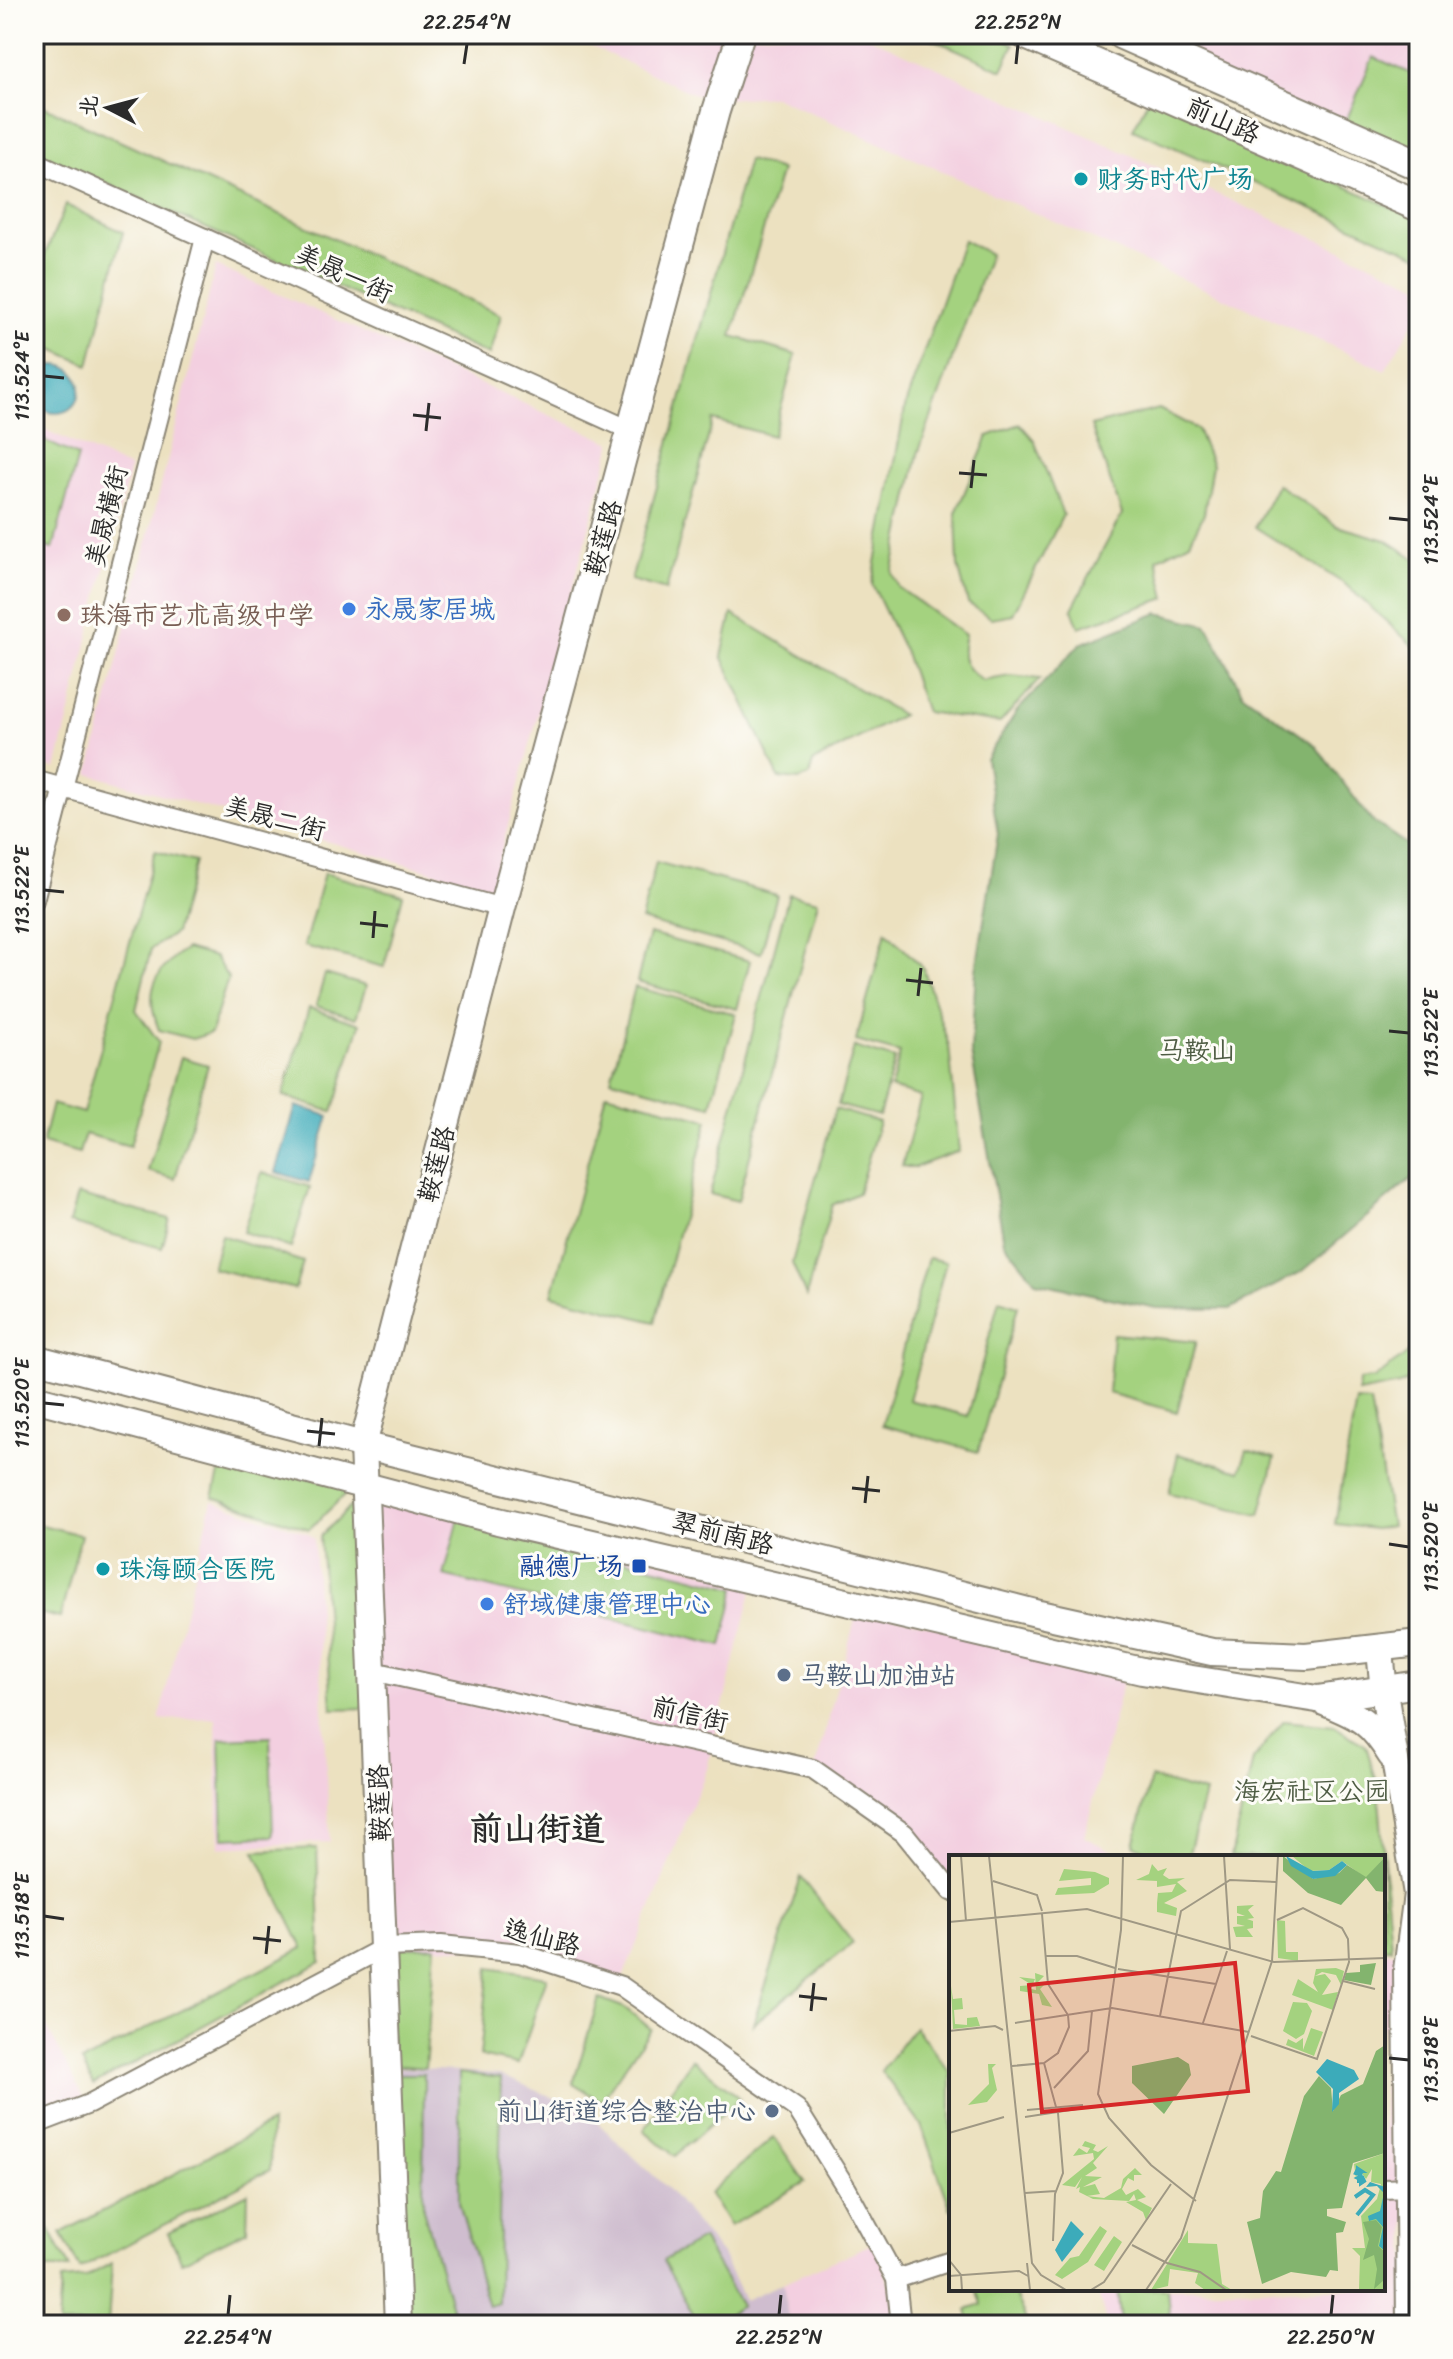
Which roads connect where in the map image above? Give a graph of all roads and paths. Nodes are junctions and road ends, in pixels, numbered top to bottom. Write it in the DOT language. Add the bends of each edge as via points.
graph roads {
  1 [pos="741,34"];
  2 [pos="1026,34"];
  3 [pos="1122,34"];
  4 [pos="34,161"];
  5 [pos="1419,165"];
  6 [pos="1419,206"];
  7 [pos="205,238"];
  8 [pos="632,431"];
  9 [pos="34,780"];
  10 [pos="64,788"];
  11 [pos="34,900"];
  12 [pos="502,908"];
  13 [pos="34,1358"];
  14 [pos="34,1398"];
  15 [pos="363,1445"];
  16 [pos="363,1484"];
  17 [pos="1419,1643"];
  18 [pos="1380,1650"];
  19 [pos="373,1671"];
  20 [pos="1419,1684"];
  21 [pos="1384,1692"];
  22 [pos="1317,1699"];
  23 [pos="1399,1769"];
  24 [pos="1411,1801"];
  25 [pos="949,1889"];
  26 [pos="1418,1900"];
  27 [pos="385,1947"];
  28 [pos="34,2125"];
  29 [pos="1395,2188"];
  30 [pos="949,2262"];
  31 [pos="896,2279"];
  32 [pos="398,2325"];
  33 [pos="901,2325"];
  34 [pos="1410,2325"];
  1 -- 8 [label="main road, 鞍莲路"];
  2 -- 6 [label="main road, 前山路"];
  3 -- 5 [label="main road, 前山路"];
  4 -- 7 [label="street, 美晟一街"];
  7 -- 8 [label="street, 美晟一街"];
  7 -- 10 [label="street, 美晟橫街"];
  8 -- 12 [label="main road, 鞍莲路"];
  9 -- 10 [label="street, 美晟二街"];
  10 -- 11 [label="street, 美晟橫街"];
  10 -- 12 [label="street, 美晟二街"];
  12 -- 15 [label="main road, 鞍莲路"];
  13 -- 15 [label="main road, 翠前南路"];
  14 -- 16 [label="main road, 翠前南路"];
  15 -- 16 [label="main road, 鞍莲路"];
  15 -- 18 [label="main road, 翠前南路" via="1212,1652 1306,1656"];
  16 -- 19 [label="main road, 鞍莲路"];
  16 -- 22 [label="main road, 翠前南路" via="868,1610 1142,1671"];
  17 -- 18 [label="main road, 翠前南路"];
  18 -- 21 [label="main road"];
  19 -- 25 [label="street, 前信街" via="813,1769 904,1833"];
  19 -- 27 [label="main road, 鞍莲路"];
  20 -- 21 [label="main road, 翠前南路"];
  21 -- 22 [label="main road, 翠前南路"];
  21 -- 23 [label="main road"];
  22 -- 23 [label="main road" via="1359,1715"];
  23 -- 24 [label="main road"];
  24 -- 26 [label="main road"];
  26 -- 29 [label="main road" via="1407,1970"];
  27 -- 28 [label="street, 逸仙路" via="89,2104"];
  27 -- 31 [label="street, 逸仙路" via="441,1945 520,1953 621,1986 797,2109"];
  27 -- 32 [label="main road, 鞍莲路"];
  29 -- 34 [label="main road"];
  30 -- 31 [label="street"];
  31 -- 33 [label="street, 逸仙路"];
}
